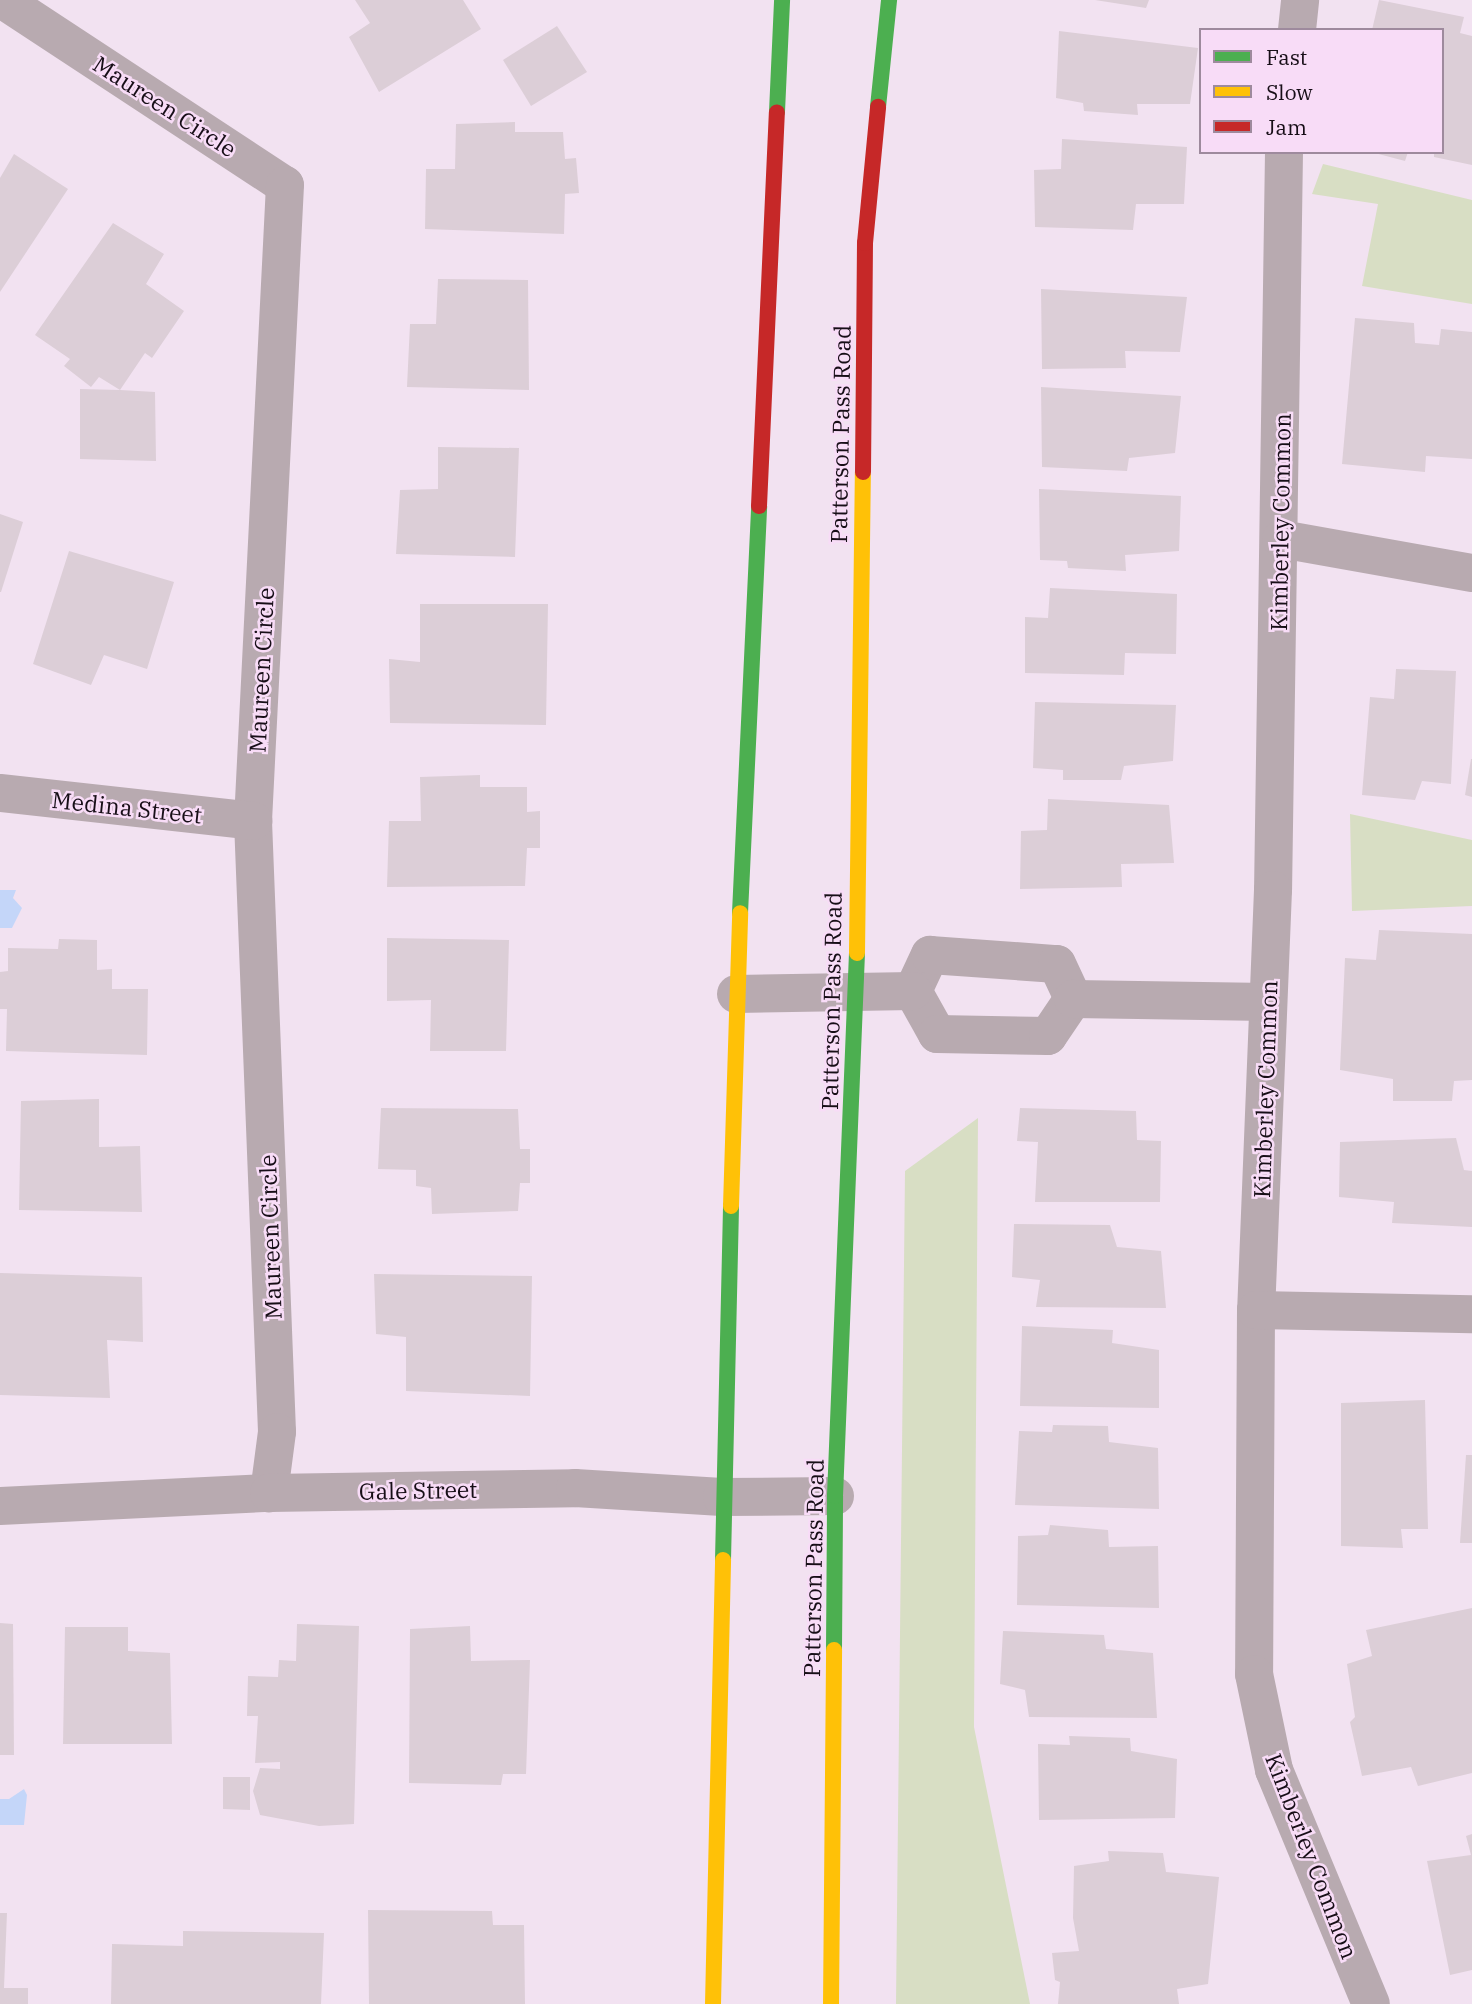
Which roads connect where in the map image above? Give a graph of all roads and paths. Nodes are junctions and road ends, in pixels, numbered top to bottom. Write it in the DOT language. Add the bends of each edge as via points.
graph roads {
  1 [pos="2,0"];
  2 [pos="782,0"];
  3 [pos="889,0"];
  4 [pos="1300,0"];
  5 [pos="1297,28"];
  6 [pos="1284,154"];
  7 [pos="1281,539"];
  8 [pos="1472,573"];
  9 [pos="0,793"];
  10 [pos="253,821"];
  11 [pos="857,990"];
  12 [pos="913,991"];
  13 [pos="736,994"];
  14 [pos="1073,999"];
  15 [pos="1268,1002"];
  16 [pos="1256,1310"];
  17 [pos="1472,1314"];
  18 [pos="269,1493"];
  19 [pos="835,1496"];
  20 [pos="722,1497"];
  21 [pos="0,1506"];
  22 [pos="713,2004"];
  23 [pos="831,2004"];
  24 [pos="1371,2004"];
  1 -- 10 [label="street, Maureen Circle" via="285,185"];
  2 -- 13 [label="main road"];
  3 -- 11 [label="main road, Patterson Pass Road" via="865,243"];
  4 -- 5 [label="street"];
  6 -- 7 [label="street, Kimberley Common"];
  7 -- 8 [label="street"];
  7 -- 15 [label="street, Kimberley Common"];
  9 -- 10 [label="street, Medina Street"];
  10 -- 18 [label="street, Maureen Circle" via="277,1432"];
  11 -- 12 [label="street"];
  11 -- 13 [label="street"];
  11 -- 19 [label="main road, Patterson Pass Road"];
  12 -- 14 [label="street" via="930,956 1057,964"];
  12 -- 14 [label="street" via="937,1034 1048,1036"];
  13 -- 20 [label="main road"];
  14 -- 15 [label="street"];
  15 -- 16 [label="street, Kimberley Common"];
  16 -- 17 [label="street"];
  16 -- 24 [label="street, Kimberley Common" via="1254,1674 1274,1770"];
  18 -- 20 [label="street, Gale Street" via="575,1488"];
  18 -- 21 [label="street, Gale Street"];
  19 -- 20 [label="street, Gale Street"];
  19 -- 23 [label="main road, Patterson Pass Road"];
  20 -- 22 [label="main road"];
}
